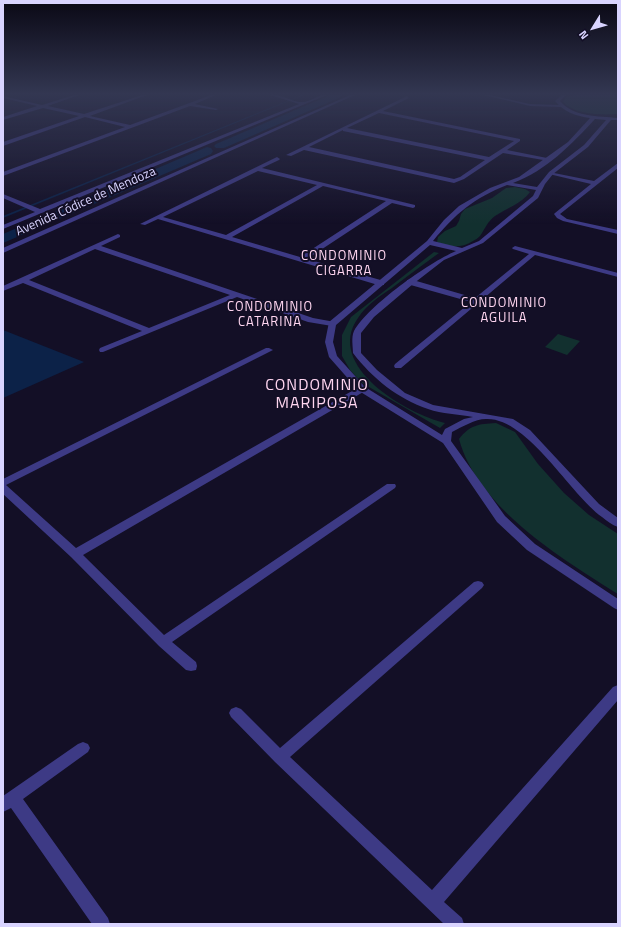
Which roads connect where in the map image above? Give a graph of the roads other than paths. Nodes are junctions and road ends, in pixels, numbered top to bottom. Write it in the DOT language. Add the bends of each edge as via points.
graph roads {
  1 [pos="20,138"];
  2 [pos="96,138"];
  3 [pos="220,138"];
  4 [pos="255,138"];
  5 [pos="324,138"];
  6 [pos="388,138"];
  7 [pos="513,138"];
  8 [pos="574,138"];
  9 [pos="593,138"];
  10 [pos="3,144"];
  11 [pos="199,147"];
  12 [pos="304,148"];
  13 [pos="229,150"];
  14 [pos="502,151"];
  15 [pos="289,155"];
  16 [pos="277,159"];
  17 [pos="490,159"];
  18 [pos="549,159"];
  19 [pos="618,165"];
  20 [pos="258,169"];
  21 [pos="551,173"];
  22 [pos="3,174"];
  23 [pos="595,183"];
  24 [pos="503,184"];
  25 [pos="321,185"];
  26 [pos="539,189"];
  27 [pos="3,196"];
  28 [pos="391,201"];
  29 [pos="413,206"];
  30 [pos="41,212"];
  31 [pos="158,217"];
  32 [pos="143,224"];
  33 [pos="3,227"];
  34 [pos="618,232"];
  35 [pos="118,236"];
  36 [pos="227,237"];
  37 [pos="430,242"];
  38 [pos="96,247"];
  39 [pos="516,248"];
  40 [pos="465,250"];
  41 [pos="3,251"];
  42 [pos="534,253"];
  43 [pos="302,259"];
  44 [pos="618,275"];
  45 [pos="23,280"];
  46 [pos="410,282"];
  47 [pos="381,283"];
  48 [pos="3,289"];
  49 [pos="236,295"];
  50 [pos="476,301"];
  51 [pos="332,324"];
  52 [pos="149,331"];
  53 [pos="103,350"];
  54 [pos="269,350"];
  55 [pos="398,366"];
  56 [pos="362,389"];
  57 [pos="488,416"];
  58 [pos="446,441"];
  59 [pos="3,483"];
  60 [pos="390,486"];
  61 [pos="3,488"];
  62 [pos="618,523"];
  63 [pos="75,554"];
  64 [pos="478,585"];
  65 [pos="618,605"];
  66 [pos="163,642"];
  67 [pos="192,666"];
  68 [pos="618,691"];
  69 [pos="236,713"];
  70 [pos="83,748"];
  71 [pos="280,757"];
  72 [pos="8,802"];
  73 [pos="434,902"];
  74 [pos="102,924"];
  75 [pos="456,924"];
  1 -- 10 [label="street"];
  2 -- 22 [label="street"];
  3 -- 11 [label="street"];
  4 -- 13 [label="street, Avenida Códice de Mendoza"];
  5 -- 12 [label="street"];
  6 -- 17 [label="street"];
  7 -- 14 [label="street" via="517,139"];
  8 -- 18 [label="street"];
  9 -- 21 [label="street"];
  11 -- 13 [label="street"];
  11 -- 30 [label="street"];
  12 -- 15 [label="street"];
  12 -- 17 [label="street" via="454,181"];
  13 -- 41 [label="street, Avenida Códice de Mendoza"];
  14 -- 17 [label="street"];
  14 -- 18 [label="street"];
  16 -- 20 [label="street"];
  18 -- 24 [label="street" via="521,178"];
  19 -- 23 [label="street"];
  20 -- 25 [label="street"];
  20 -- 31 [label="street"];
  21 -- 23 [label="street"];
  21 -- 26 [label="street"];
  23 -- 34 [label="street" via="557,216"];
  24 -- 26 [label="street"];
  24 -- 37 [label="street" via="462,207 446,221"];
  25 -- 28 [label="street"];
  25 -- 36 [label="street"];
  26 -- 40 [label="street" via="536,197 482,242"];
  27 -- 30 [label="street"];
  28 -- 29 [label="street"];
  28 -- 43 [label="street"];
  30 -- 33 [label="street"];
  31 -- 32 [label="street"];
  31 -- 36 [label="street"];
  35 -- 38 [label="street"];
  36 -- 43 [label="street"];
  37 -- 40 [label="street"];
  37 -- 47 [label="street"];
  38 -- 45 [label="street"];
  38 -- 49 [label="street"];
  39 -- 42 [label="street"];
  40 -- 46 [label="street" via="442,259"];
  42 -- 44 [label="street"];
  42 -- 50 [label="street"];
  43 -- 47 [label="street"];
  45 -- 48 [label="street"];
  45 -- 52 [label="street"];
  46 -- 50 [label="street"];
  46 -- 57 [label="street" via="371,315 357,334 357,353 374,372 402,395 431,407"];
  47 -- 51 [label="street"];
  49 -- 51 [label="street" via="311,320"];
  49 -- 52 [label="street"];
  50 -- 55 [label="street"];
  51 -- 56 [label="street" via="329,342 333,357"];
  52 -- 53 [label="street"];
  54 -- 59 [label="street"];
  56 -- 58 [label="street"];
  56 -- 63 [label="street"];
  57 -- 58 [label="street" via="458,425 448,431"];
  57 -- 62 [label="street" via="510,421 527,432 595,507"];
  58 -- 65 [label="street" via="501,519 531,547"];
  60 -- 66 [label="street"];
  61 -- 63 [label="street"];
  63 -- 66 [label="street"];
  64 -- 71 [label="street"];
  66 -- 67 [label="street"];
  68 -- 73 [label="street"];
  69 -- 71 [label="street"];
  70 -- 72 [label="street"];
  71 -- 73 [label="street"];
  72 -- 74 [label="street"];
  73 -- 75 [label="street"];
}
